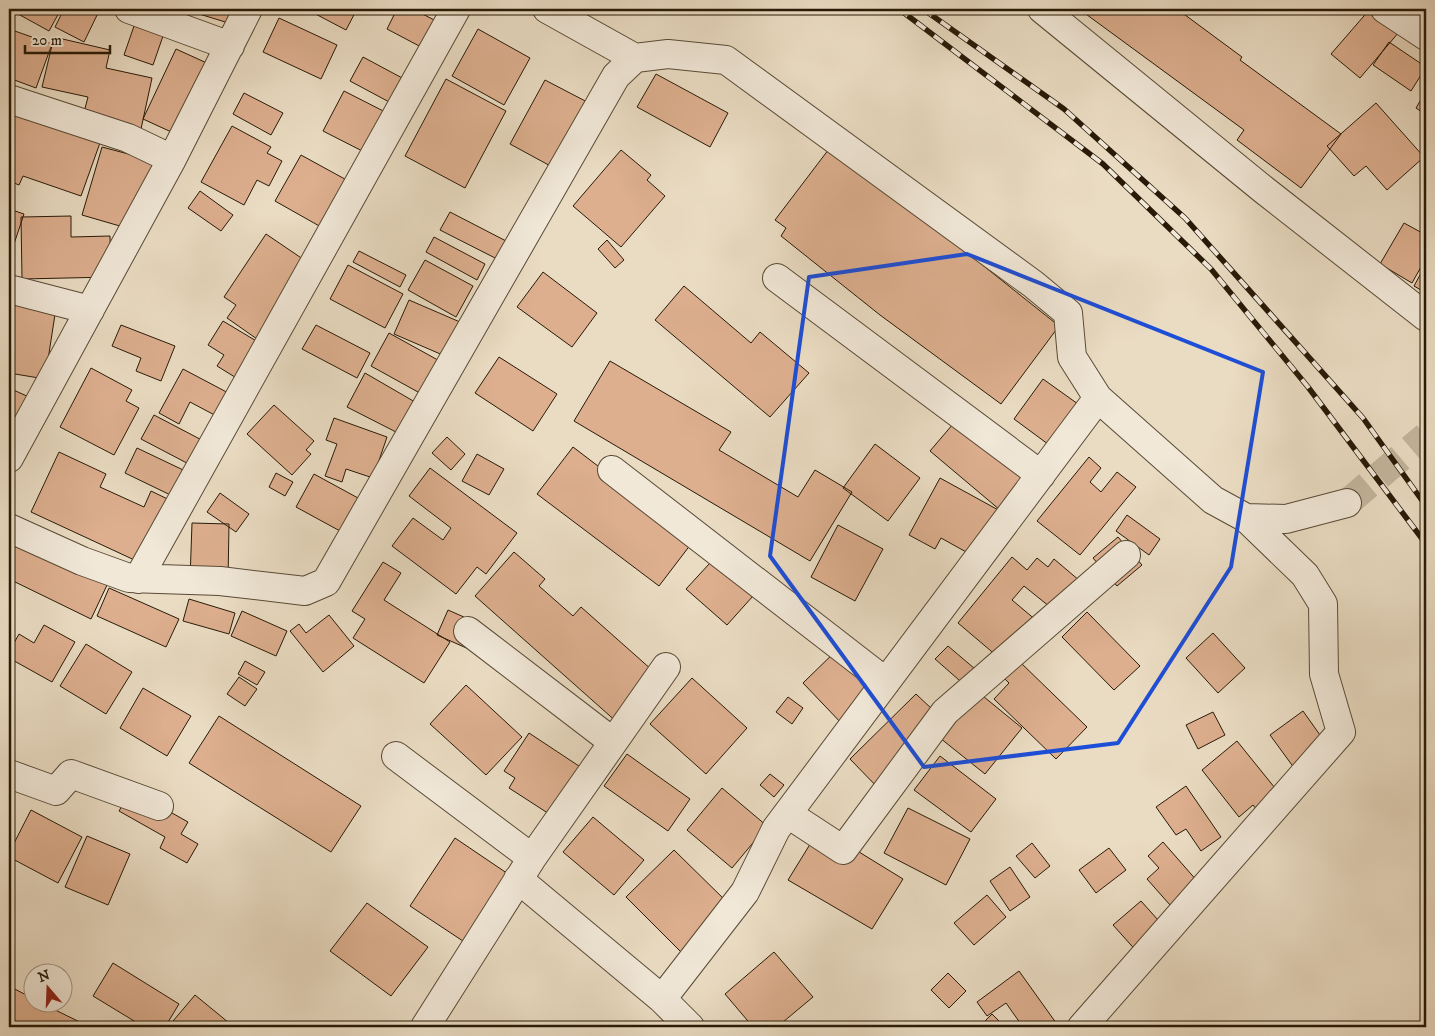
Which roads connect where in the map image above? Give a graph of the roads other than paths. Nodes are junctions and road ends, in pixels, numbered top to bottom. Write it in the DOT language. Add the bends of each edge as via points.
graph roads {
  1 [pos="129,9"];
  2 [pos="248,9"];
  3 [pos="456,9"];
  4 [pos="547,9"];
  5 [pos="1042,9"];
  6 [pos="1384,9"];
  7 [pos="1426,36"];
  8 [pos="230,46"];
  9 [pos="635,58"];
  10 [pos="9,99"];
  11 [pos="172,160"];
  12 [pos="777,278"];
  13 [pos="9,289"];
  14 [pos="90,310"];
  15 [pos="1426,317"];
  16 [pos="1098,398"];
  17 [pos="9,458"];
  18 [pos="612,470"];
  19 [pos="1041,475"];
  20 [pos="1347,503"];
  21 [pos="1246,518"];
  22 [pos="9,528"];
  23 [pos="1126,555"];
  24 [pos="138,579"];
  25 [pos="468,631"];
  26 [pos="666,667"];
  27 [pos="886,682"];
  28 [pos="613,742"];
  29 [pos="396,756"];
  30 [pos="9,774"];
  31 [pos="159,806"];
  32 [pos="788,814"];
  33 [pos="525,869"];
  34 [pos="662,998"];
  35 [pos="425,1027"];
  36 [pos="690,1027"];
  37 [pos="1082,1027"];
  1 -- 8 [label="street"];
  2 -- 8 [label="street"];
  3 -- 24 [label="street"];
  4 -- 9 [label="street"];
  5 -- 15 [label="street"];
  6 -- 7 [label="street"];
  8 -- 11 [label="street"];
  9 -- 16 [label="street" via="668,54 726,60 1024,278 1068,313 1072,356"];
  9 -- 24 [label="street" via="616,76 326,582 305,591 220,581"];
  10 -- 11 [label="street" via="128,138"];
  11 -- 14 [label="street"];
  12 -- 19 [label="street"];
  13 -- 14 [label="street"];
  14 -- 17 [label="street"];
  16 -- 19 [label="street"];
  16 -- 21 [label="street" via="1213,500"];
  18 -- 27 [label="street"];
  19 -- 27 [label="street"];
  20 -- 21 [label="street" via="1286,519"];
  21 -- 37 [label="street" via="1305,575 1323,604 1324,674 1341,732"];
  22 -- 24 [label="street" via="82,561"];
  23 -- 32 [label="street" via="945,712 843,850"];
  25 -- 28 [label="street"];
  26 -- 28 [label="street"];
  27 -- 32 [label="street"];
  28 -- 33 [label="street"];
  29 -- 33 [label="street"];
  30 -- 31 [label="street" via="56,791 70,774"];
  32 -- 34 [label="street" via="776,829 745,892"];
  33 -- 34 [label="street"];
  33 -- 35 [label="street"];
  34 -- 36 [label="street"];
}
